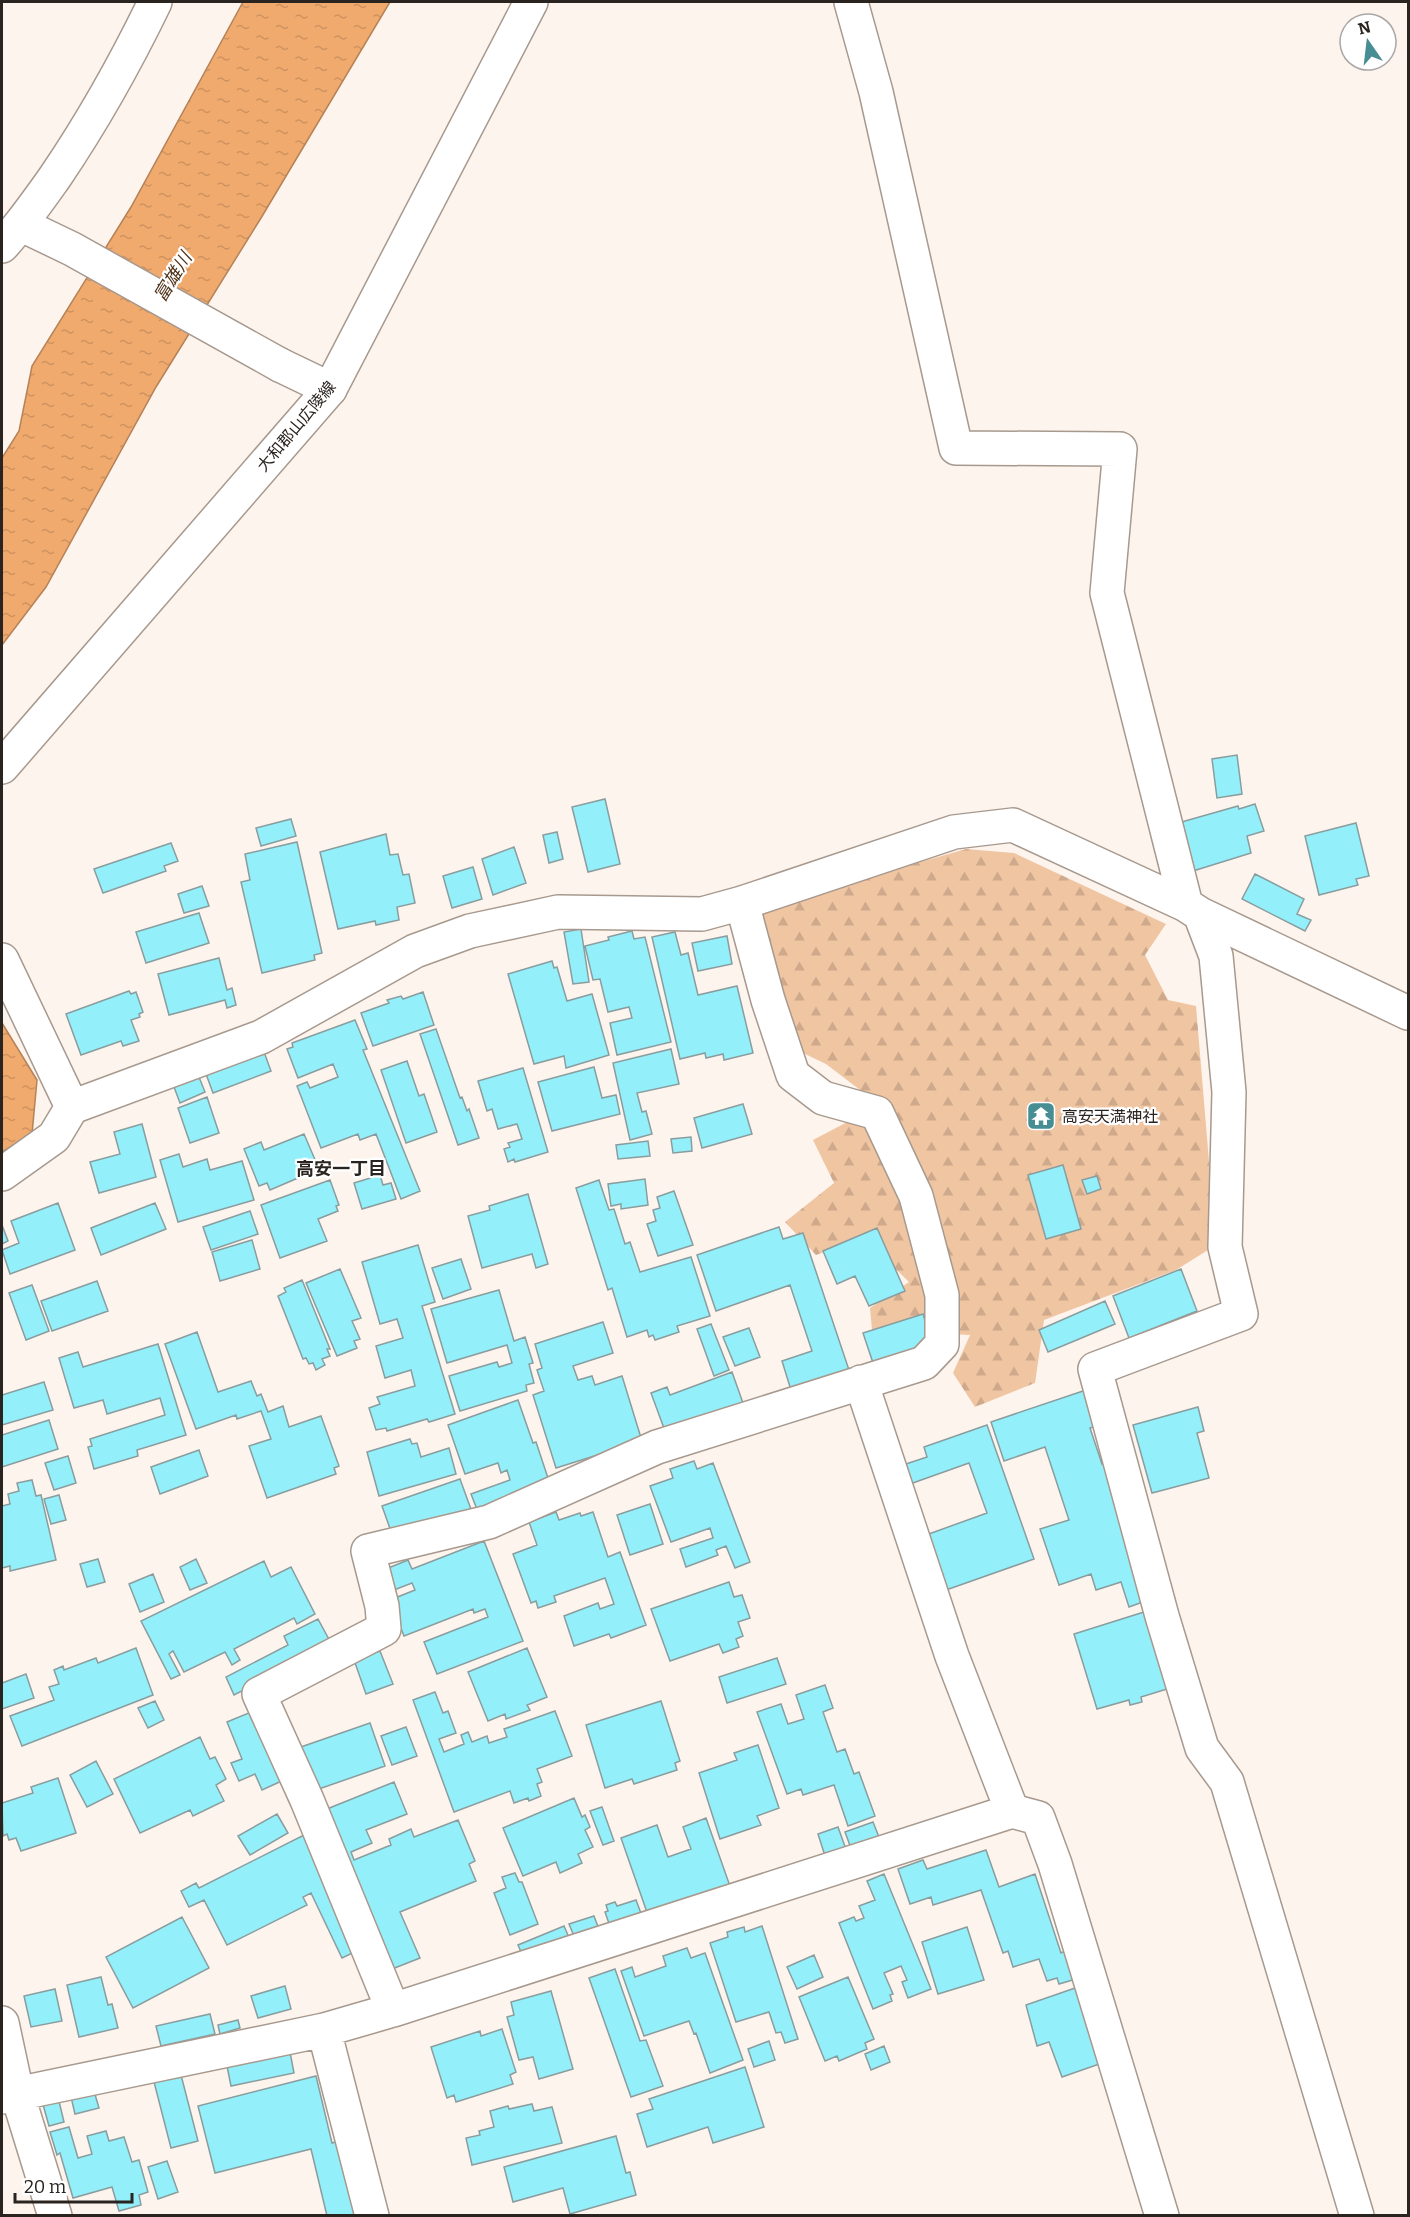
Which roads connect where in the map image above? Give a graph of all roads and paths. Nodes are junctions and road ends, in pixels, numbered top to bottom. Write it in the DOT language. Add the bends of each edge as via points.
graph roads {
  1 [pos="155,2"];
  2 [pos="531,2"];
  3 [pos="851,2"];
  4 [pos="11,235"];
  5 [pos="330,389"];
  6 [pos="2,767"];
  7 [pos="742,903"];
  8 [pos="1193,909"];
  9 [pos="2,960"];
  10 [pos="1408,1013"];
  11 [pos="72,1107"];
  12 [pos="2,1174"];
  13 [pos="861,1382"];
  14 [pos="1012,1811"];
  15 [pos="393,2010"];
  16 [pos="2,2023"];
  17 [pos="324,2030"];
  18 [pos="9,2095"];
  19 [pos="55,2216"];
  20 [pos="372,2216"];
  21 [pos="1162,2216"];
  22 [pos="1357,2216"];
  1 -- 4 [label="street" via="131,52 79,140"];
  2 -- 5 [label="street, 大和郡山広陵線"];
  3 -- 8 [label="street" via="876,92 956,448 1120,449 1107,593"];
  4 -- 5 [label="street" via="72,249"];
  5 -- 6 [label="street, 大和郡山広陵線"];
  7 -- 8 [label="street" via="954,832 1014,825"];
  7 -- 11 [label="street" via="702,914 558,912 471,931 415,951 261,1037"];
  7 -- 13 [label="street" via="793,1075 823,1098 878,1113 916,1196 942,1296 942,1344 924,1363"];
  8 -- 10 [label="street"];
  8 -- 22 [label="street" via="1216,956 1229,1092 1225,1247 1241,1314 1095,1369 1202,1748 1227,1782"];
  9 -- 11 [label="street"];
  11 -- 12 [label="street" via="54,1137"];
  13 -- 14 [label="street" via="952,1656"];
  13 -- 15 [label="street" via="657,1446 489,1522 368,1551 384,1629 259,1694"];
  14 -- 15 [label="street"];
  14 -- 21 [label="street" via="1038,1818"];
  15 -- 17 [label="street"];
  16 -- 18 [label="street"];
  17 -- 18 [label="street"];
  17 -- 20 [label="street"];
  18 -- 19 [label="street"];
}
